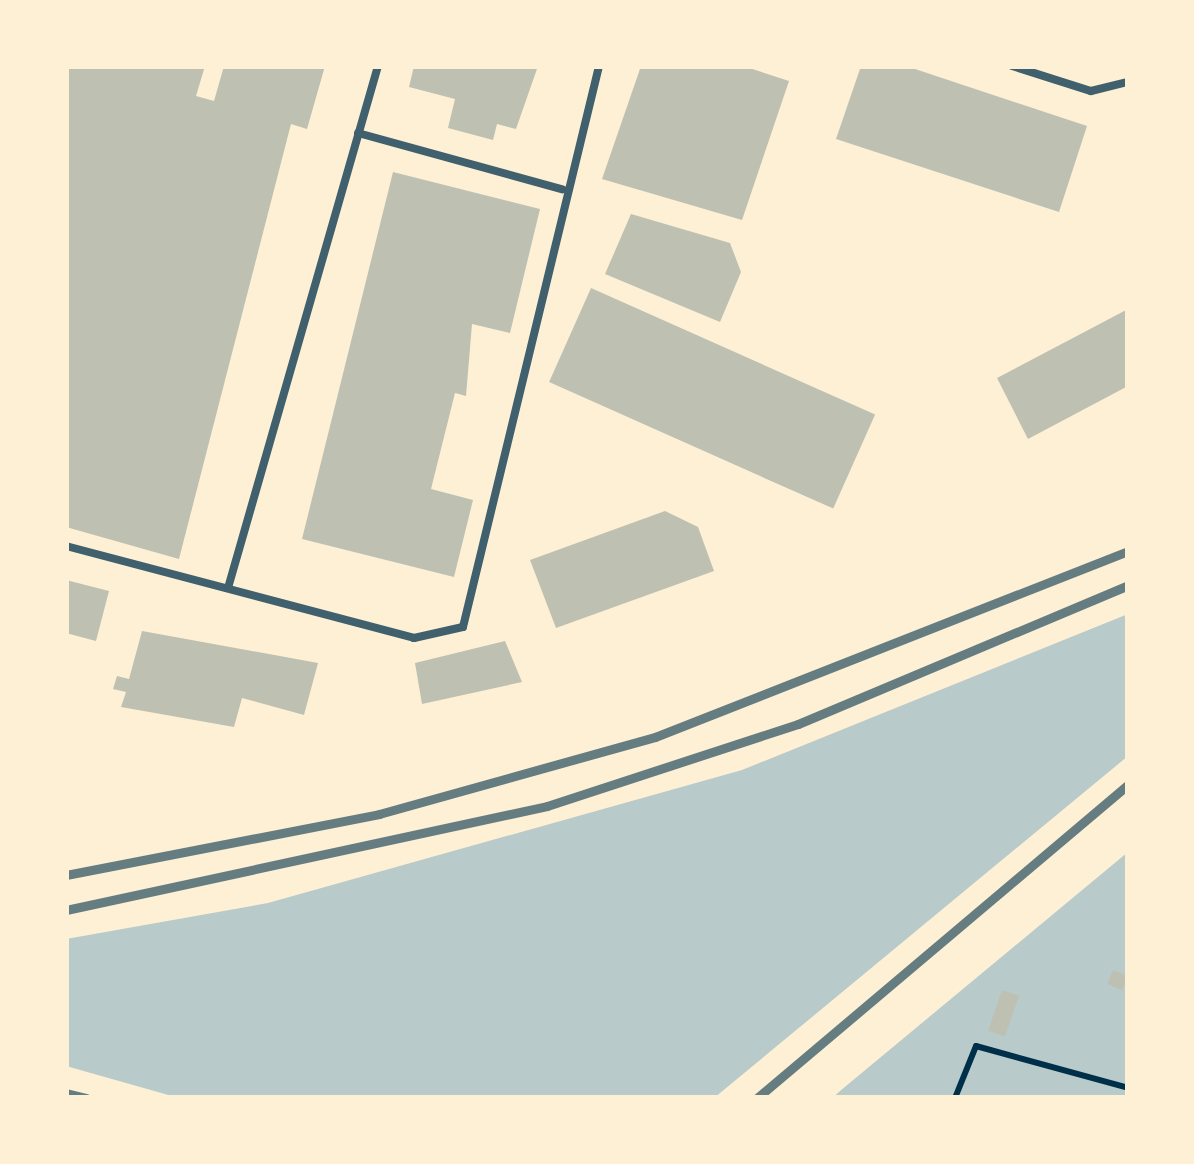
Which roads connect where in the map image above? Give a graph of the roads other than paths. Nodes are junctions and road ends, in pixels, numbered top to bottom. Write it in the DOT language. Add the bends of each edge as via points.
graph roads {
  1 [pos="378,66"];
  2 [pos="599,66"];
  3 [pos="1012,66"];
  4 [pos="1128,82"];
  5 [pos="358,133"];
  6 [pos="562,189"];
  7 [pos="66,546"];
  8 [pos="228,588"];
  1 -- 5 [label="lane"];
  2 -- 6 [label="lane"];
  3 -- 4 [label="lane" via="1091,91"];
  5 -- 6 [label="lane"];
  5 -- 8 [label="lane"];
  6 -- 8 [label="lane" via="463,627 414,638"];
  7 -- 8 [label="lane"];
}
